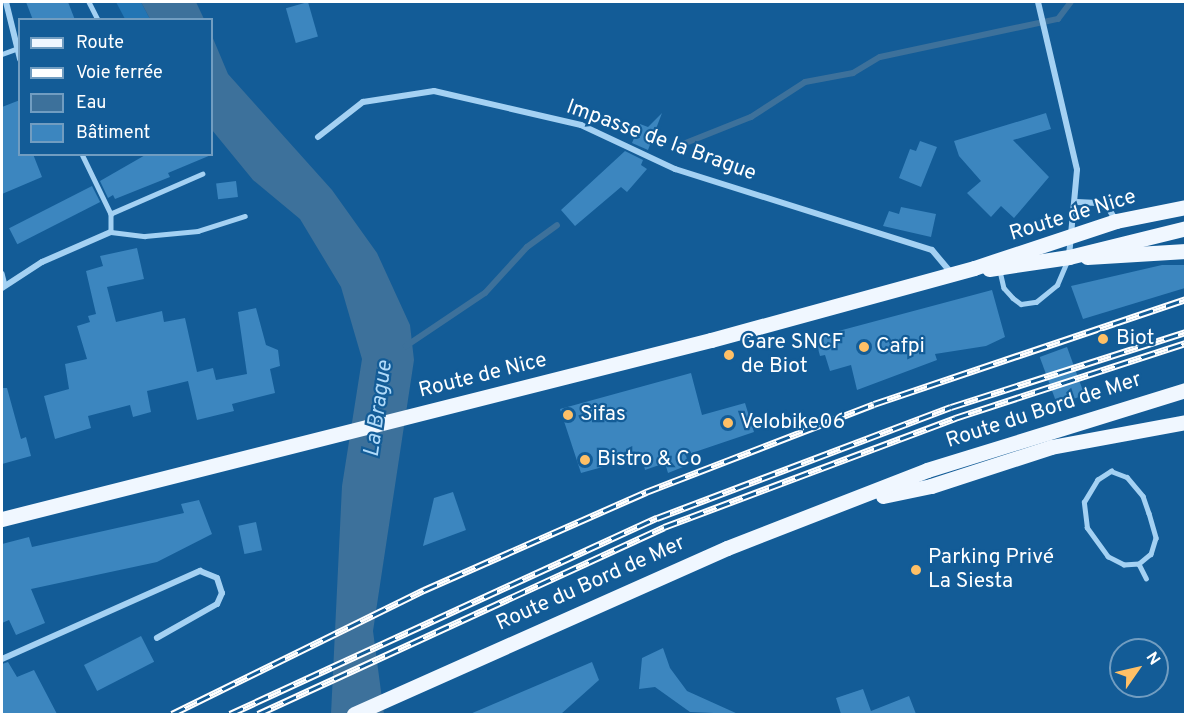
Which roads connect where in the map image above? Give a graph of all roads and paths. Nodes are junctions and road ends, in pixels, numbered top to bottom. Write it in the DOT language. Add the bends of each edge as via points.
graph roads {
  1 [pos="6,2"];
  2 [pos="89,2"];
  3 [pos="1038,2"];
  4 [pos="97,18"];
  5 [pos="16,49"];
  6 [pos="2,54"];
  7 [pos="18,54"];
  8 [pos="318,137"];
  9 [pos="83,156"];
  10 [pos="203,174"];
  11 [pos="1077,202"];
  12 [pos="1185,207"];
  13 [pos="111,214"];
  14 [pos="245,216"];
  15 [pos="1116,221"];
  16 [pos="1185,228"];
  17 [pos="111,232"];
  18 [pos="1072,233"];
  19 [pos="1185,251"];
  20 [pos="1069,257"];
  21 [pos="974,268"];
  22 [pos="1000,269"];
  23 [pos="2,273"];
  24 [pos="952,274"];
  25 [pos="3,286"];
  26 [pos="1185,390"];
  27 [pos="1185,422"];
  28 [pos="851,503"];
  29 [pos="2,519"];
  30 [pos="1139,564"];
  31 [pos="1146,578"];
  32 [pos="157,638"];
  33 [pos="2,659"];
  34 [pos="354,714"];
  1 -- 5 [label="street"];
  2 -- 4 [label="lane"];
  3 -- 11 [label="street" via="1077,170"];
  5 -- 6 [label="lane"];
  5 -- 7 [label="street"];
  8 -- 24 [label="street, Impasse de la Brague" via="363,102 434,91 581,125 675,169 932,250"];
  9 -- 13 [label="lane"];
  10 -- 13 [label="lane"];
  11 -- 15 [label="street" via="1097,203 1109,209"];
  11 -- 18 [label="street"];
  12 -- 15 [label="main road, Route de Nice"];
  13 -- 17 [label="lane"];
  14 -- 17 [label="lane" via="198,231 145,236"];
  15 -- 18 [label="main road, Route de Nice"];
  16 -- 20 [label="main road, Route de Nice"];
  17 -- 25 [label="street" via="42,262"];
  18 -- 20 [label="street"];
  18 -- 21 [label="main road, Route de Nice"];
  19 -- 20 [label="main road"];
  20 -- 22 [label="main road, Route de Nice"];
  20 -- 22 [label="lane" via="1057,285 1036,302 1021,304 1012,298 1004,288"];
  21 -- 22 [label="main road, Route de Nice"];
  21 -- 24 [label="main road, Route de Nice"];
  23 -- 25 [label="lane"];
  24 -- 29 [label="main road, Route de Nice" via="464,403"];
  26 -- 28 [label="main road, Route du Bord de Mer" via="927,470"];
  27 -- 28 [label="main road, Route du Bord de Mer" via="1051,447 931,486"];
  28 -- 34 [label="main road, Route du Bord de Mer" via="727,548"];
  30 -- 30 [label="lane" via="1151,554 1156,538 1149,513 1143,496 1127,477 1111,471 1097,480 1084,502 1087,528 1108,557 1124,565"];
  30 -- 31 [label="lane"];
  32 -- 33 [label="street" via="217,604 223,587 218,578 200,571"];
}
